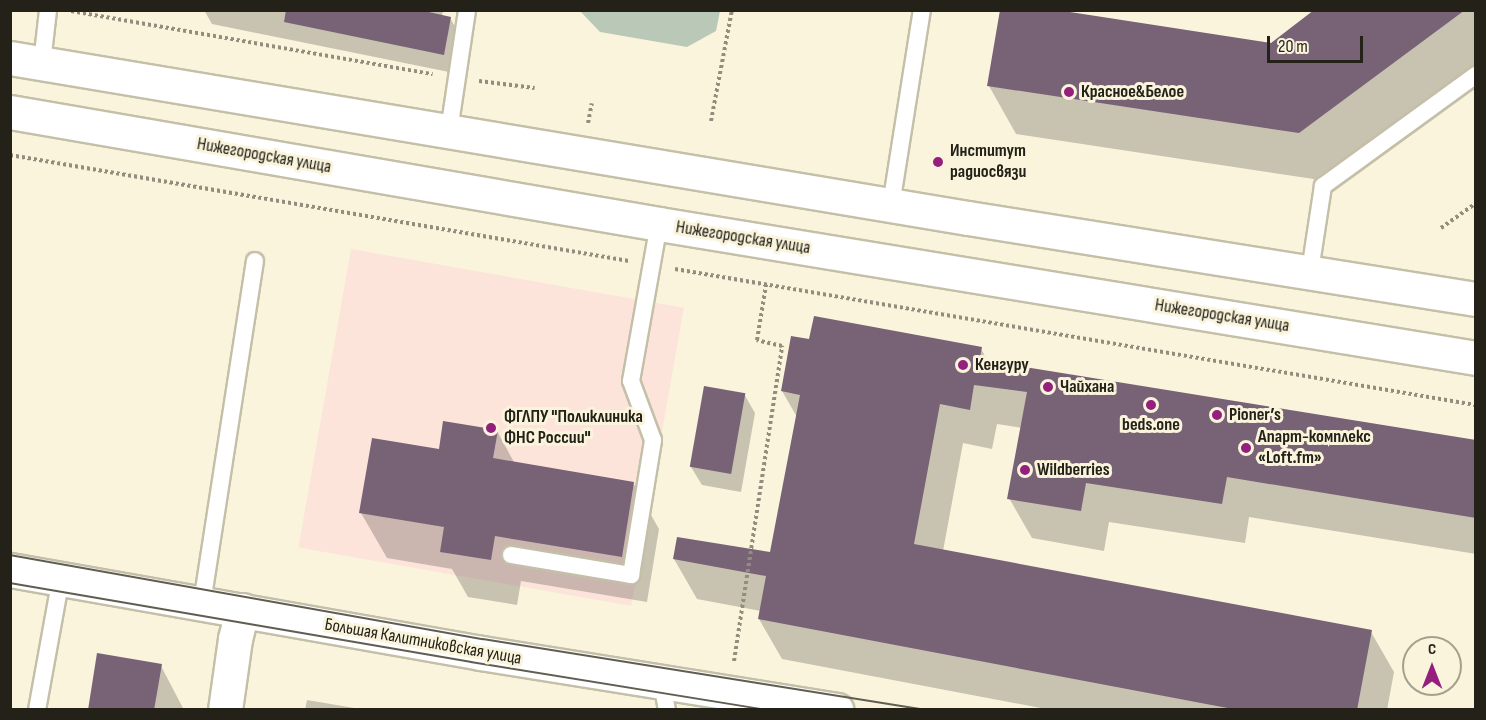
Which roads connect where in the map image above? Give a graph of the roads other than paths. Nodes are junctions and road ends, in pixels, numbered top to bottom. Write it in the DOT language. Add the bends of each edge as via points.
graph roads {
  1 [pos="48,10"];
  2 [pos="467,10"];
  3 [pos="922,10"];
  4 [pos="26,60"];
  5 [pos="1476,75"];
  6 [pos="10,112"];
  7 [pos="449,131"];
  8 [pos="891,205"];
  9 [pos="659,224"];
  10 [pos="255,261"];
  11 [pos="1310,272"];
  12 [pos="1476,299"];
  13 [pos="1476,358"];
  14 [pos="511,555"];
  15 [pos="10,570"];
  16 [pos="61,578"];
  17 [pos="202,603"];
  18 [pos="242,610"];
  19 [pos="664,696"];
  20 [pos="37,710"];
  21 [pos="225,710"];
  22 [pos="836,710"];
  1 -- 4 [label="lane"];
  2 -- 7 [label="lane"];
  3 -- 8 [label="lane"];
  4 -- 7 [label="main road"];
  5 -- 11 [label="lane" via="1323,186"];
  6 -- 9 [label="main road, Нижегородская улица"];
  7 -- 8 [label="main road"];
  8 -- 11 [label="main road"];
  9 -- 13 [label="main road, Нижегородская улица"];
  9 -- 14 [label="lane" via="631,381 653,440 631,575"];
  10 -- 17 [label="lane"];
  11 -- 12 [label="main road"];
  15 -- 16 [label="main road, Большая Калитниковская улица"];
  16 -- 17 [label="main road, Большая Калитниковская улица"];
  16 -- 20 [label="lane"];
  17 -- 18 [label="main road, Большая Калитниковская улица"];
  18 -- 19 [label="main road, Большая Калитниковская улица"];
  18 -- 21 [label="main road"];
  19 -- 22 [label="main road, Большая Калитниковская улица"];
}
